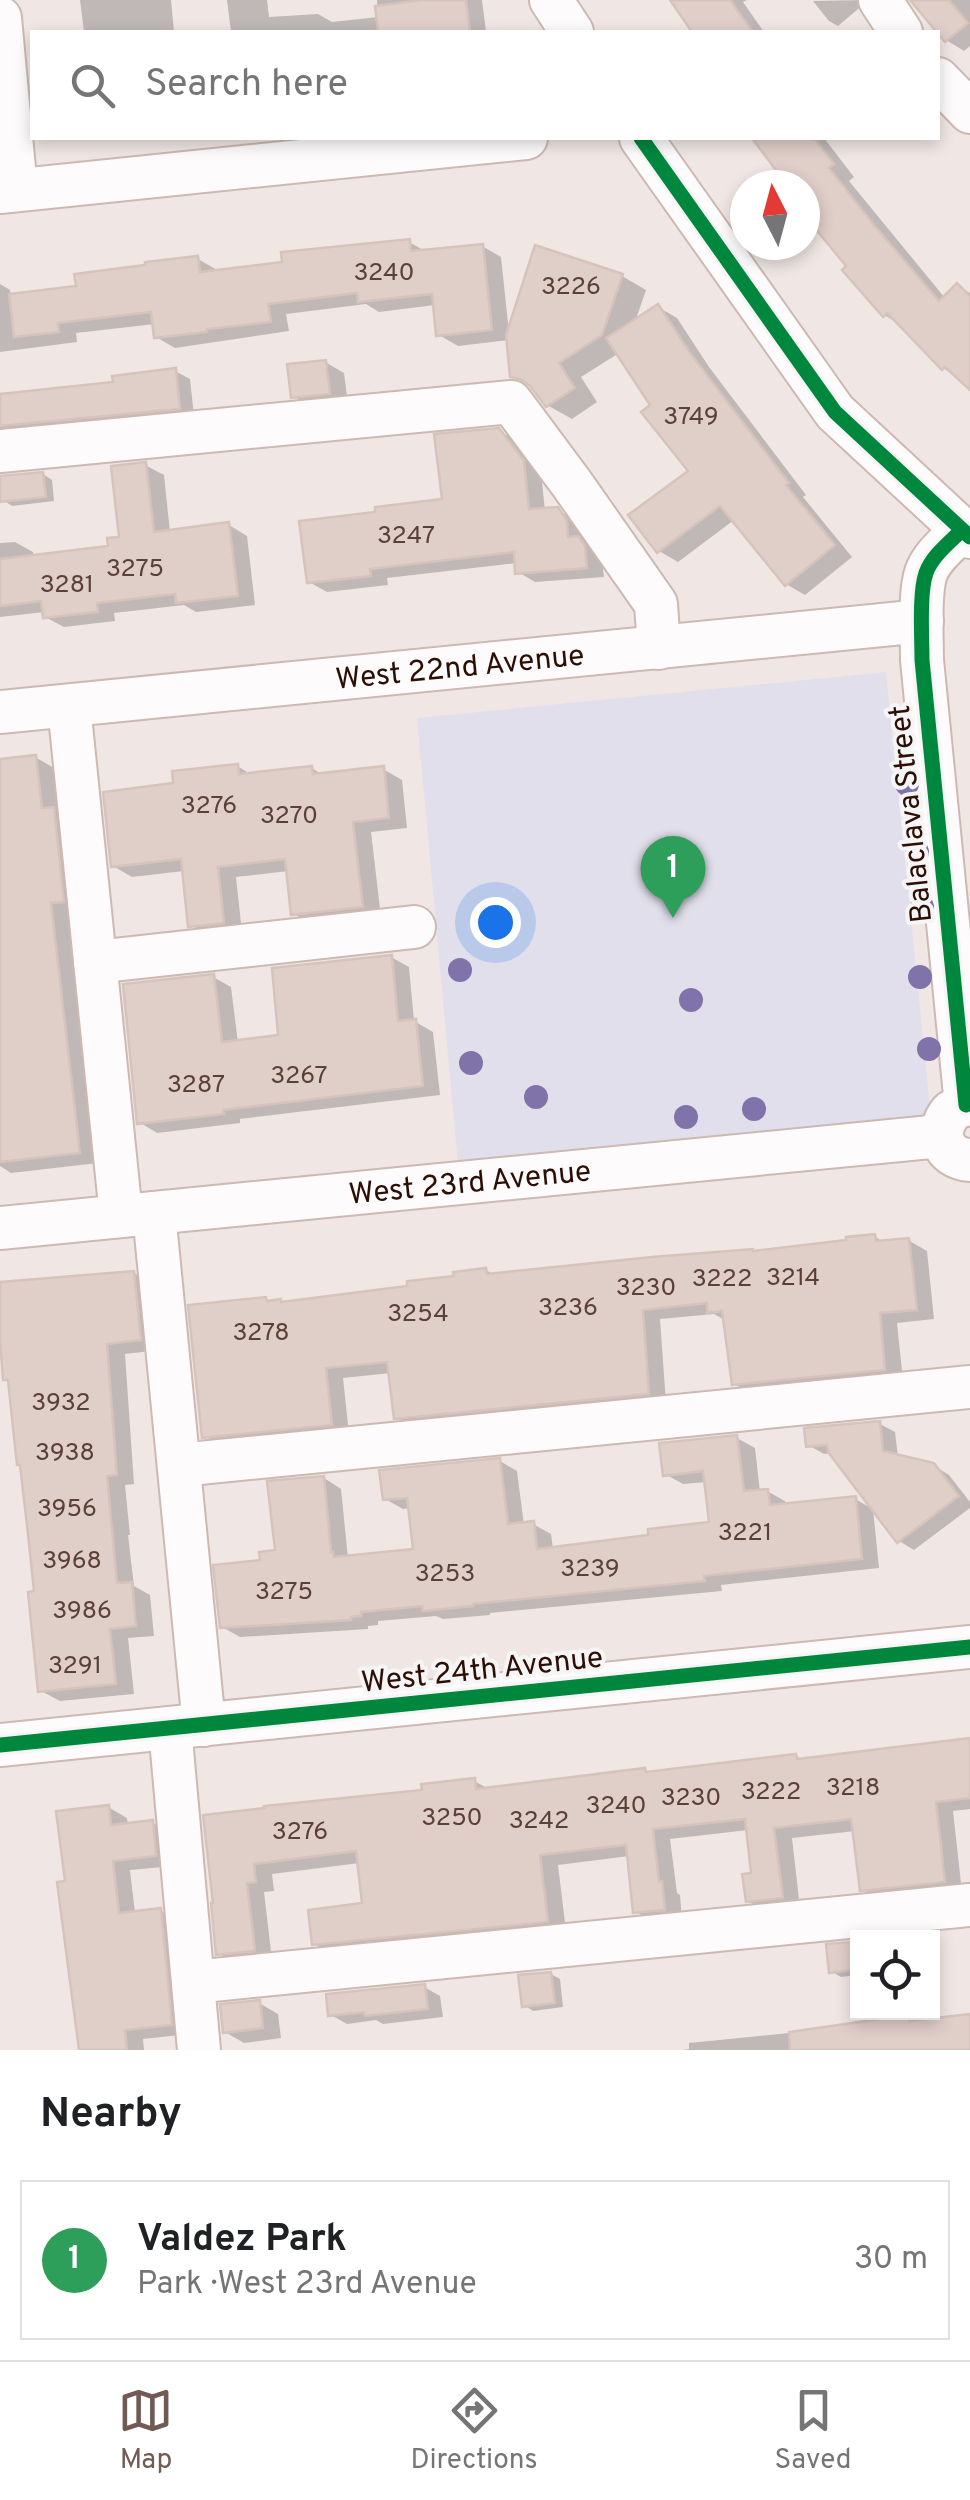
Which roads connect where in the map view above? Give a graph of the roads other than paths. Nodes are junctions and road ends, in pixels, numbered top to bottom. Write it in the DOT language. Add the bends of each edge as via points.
graph roads {
  1 [pos="551,0"];
  2 [pos="880,0"];
  3 [pos="0,18"];
  4 [pos="571,30"];
  5 [pos="900,30"];
  6 [pos="940,81"];
  7 [pos="970,112"];
  8 [pos="506,140"];
  9 [pos="642,140"];
  10 [pos="8,191"];
  11 [pos="0,451"];
  12 [pos="966,533"];
  13 [pos="922,620"];
  14 [pos="659,648"];
  15 [pos="69,706"];
  16 [pos="0,712"];
  17 [pos="958,874"];
  18 [pos="414,927"];
  19 [pos="95,962"];
  20 [pos="962,1127"];
  21 [pos="138,1214"];
  22 [pos="0,1228"];
  23 [pos="970,1387"];
  24 [pos="179,1465"];
  25 [pos="970,1647"];
  26 [pos="187,1727"];
  27 [pos="0,1745"];
  28 [pos="970,1905"];
  29 [pos="193,1982"];
  30 [pos="199,2050"];
  1 -- 4 [label="street"];
  2 -- 5 [label="street"];
  3 -- 10 [label="street"];
  6 -- 7 [label="street"];
  8 -- 10 [label="street"];
  9 -- 12 [label="street" via="835,412"];
  11 -- 14 [label="street" via="510,402 656,604"];
  12 -- 13 [label="street, Balaclava Street" via="925,574"];
  13 -- 14 [label="street, West 22nd Avenue"];
  13 -- 17 [label="street, Balaclava Street" via="922,660"];
  14 -- 15 [label="street, West 22nd Avenue"];
  15 -- 16 [label="street, West 22nd Avenue"];
  15 -- 19 [label="street"];
  17 -- 20 [label="street, Balaclava Street"];
  18 -- 19 [label="street"];
  19 -- 21 [label="street"];
  20 -- 21 [label="street, West 23rd Avenue"];
  21 -- 22 [label="street, West 23rd Avenue"];
  21 -- 24 [label="street"];
  23 -- 24 [label="street"];
  24 -- 26 [label="street"];
  25 -- 26 [label="street, West 24th Avenue"];
  26 -- 27 [label="street, West 24th Avenue"];
  26 -- 29 [label="street"];
  28 -- 29 [label="street"];
  29 -- 30 [label="street"];
}
